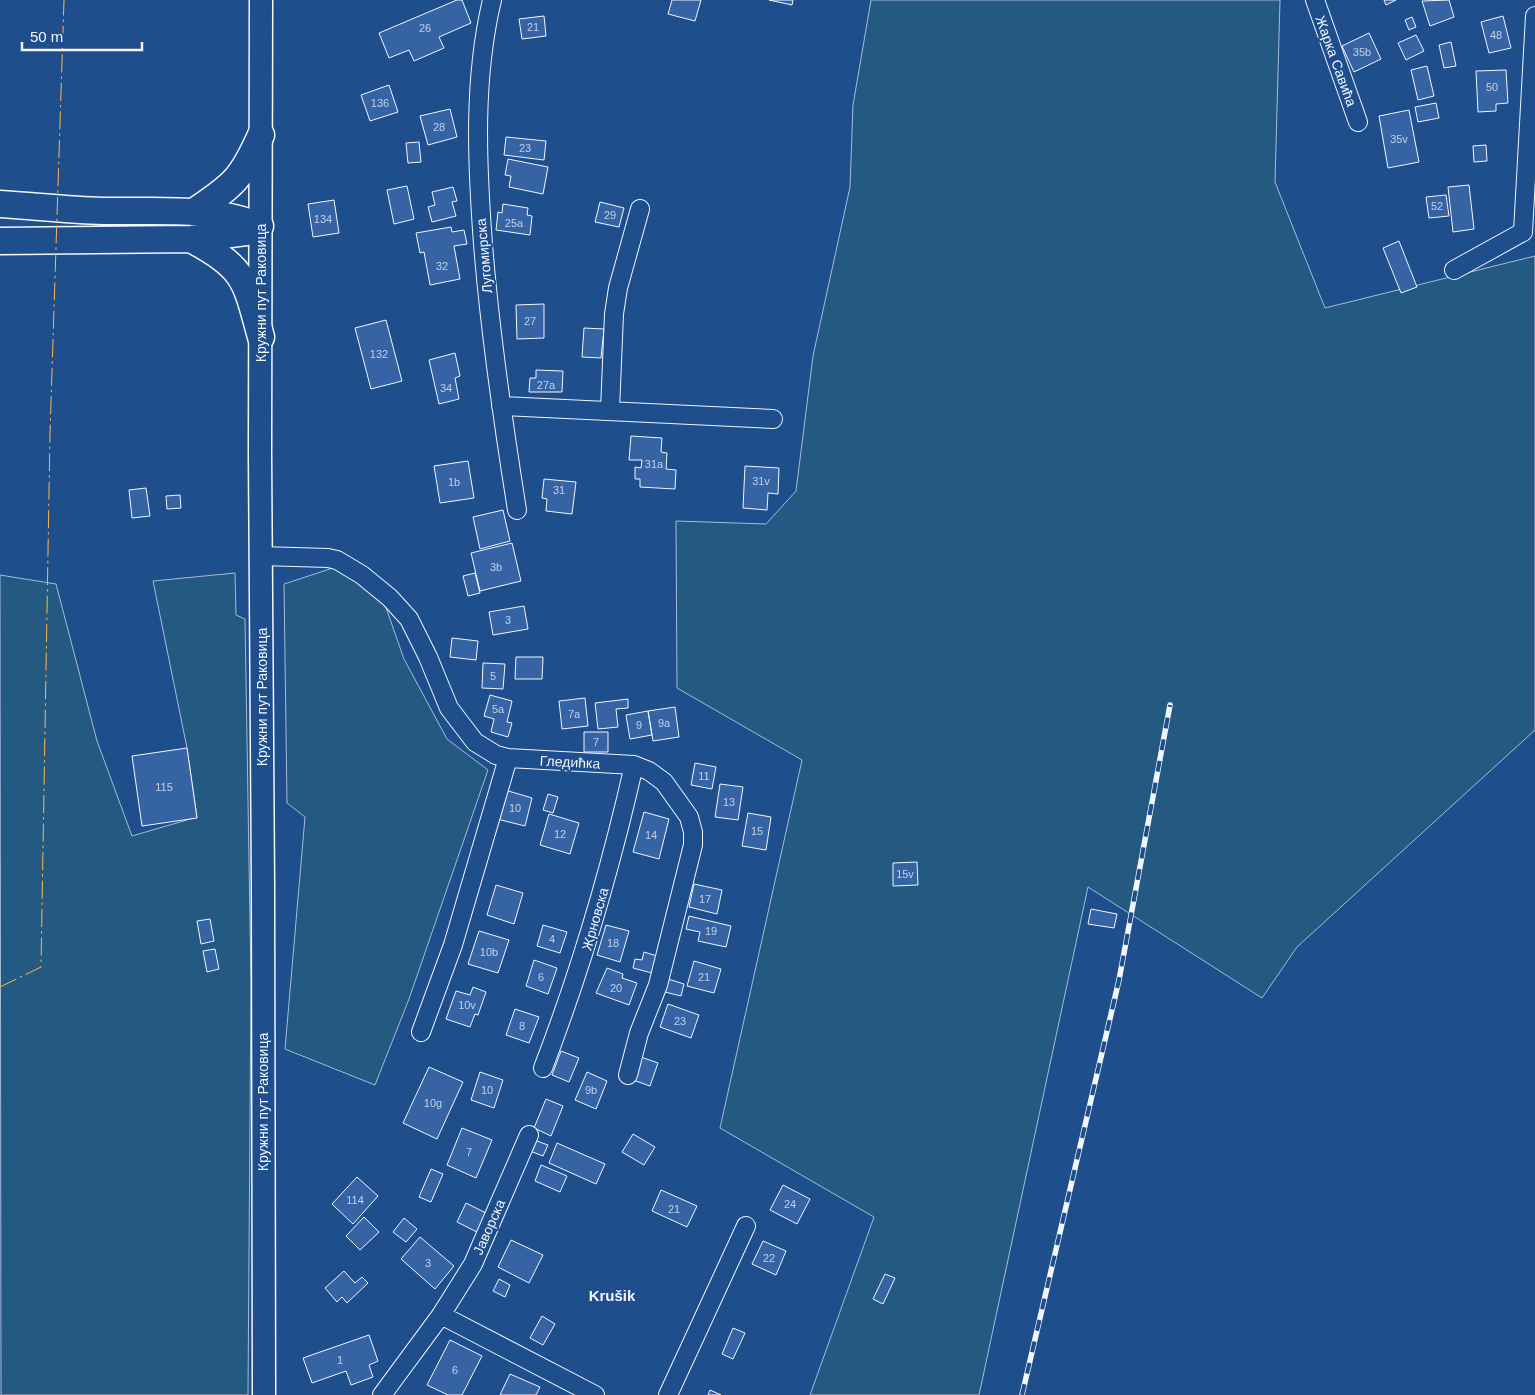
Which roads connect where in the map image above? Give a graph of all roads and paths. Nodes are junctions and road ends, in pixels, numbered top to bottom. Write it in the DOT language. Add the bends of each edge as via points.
graph roads {
  1 [pos="261,0"];
  2 [pos="492,0"];
  3 [pos="1315,0"];
  4 [pos="1535,16"];
  5 [pos="1358,122"];
  6 [pos="261,134"];
  7 [pos="0,204"];
  8 [pos="640,209"];
  9 [pos="195,211"];
  10 [pos="260,226"];
  11 [pos="191,239"];
  12 [pos="0,241"];
  13 [pos="1454,270"];
  14 [pos="261,337"];
  15 [pos="501,406"];
  16 [pos="610,410"];
  17 [pos="773,419"];
  18 [pos="517,510"];
  19 [pos="261,556"];
  20 [pos="508,758"];
  21 [pos="634,765"];
  22 [pos="421,1032"];
  23 [pos="543,1068"];
  24 [pos="628,1075"];
  25 [pos="529,1135"];
  26 [pos="746,1226"];
  27 [pos="441,1315"];
  28 [pos="264,1395"];
  29 [pos="382,1395"];
  30 [pos="595,1395"];
  31 [pos="668,1395"];
  1 -- 6 [label="main road, Кружни пут Раковица"];
  2 -- 15 [label="street, Лугомирска" via="482,52 478,154 487,287"];
  3 -- 5 [label="street, Жарка Савића"];
  4 -- 13 [label="street" via="1523,232"];
  6 -- 9 [label="highway" via="247,166 228,189"];
  6 -- 10 [label="main road, Кружни пут Раковица"];
  7 -- 9 [label="highway" via="101,211"];
  8 -- 16 [label="street" via="614,314"];
  9 -- 10 [label="highway" via="222,214"];
  10 -- 11 [label="highway" via="246,232"];
  10 -- 14 [label="main road, Кружни пут Раковица"];
  11 -- 12 [label="highway"];
  11 -- 14 [label="highway" via="218,254 240,273"];
  14 -- 19 [label="main road, Кружни пут Раковица"];
  15 -- 16 [label="street"];
  15 -- 18 [label="street, Лугомирска"];
  16 -- 17 [label="street"];
  19 -- 20 [label="street, Гледићка" via="337,560 376,586 412,624 449,708 464,730 484,749"];
  19 -- 28 [label="main road, Кружни пут Раковица"];
  20 -- 21 [label="street, Гледићка"];
  20 -- 22 [label="street" via="456,937"];
  21 -- 23 [label="street, Жрновска" via="591,934"];
  21 -- 24 [label="street, Гледићка" via="649,770 664,782 689,817 694,839 658,985"];
  25 -- 27 [label="street, Јаворска" via="473,1264"];
  26 -- 31 [label="street"];
  27 -- 29 [label="street, Јаворска"];
  27 -- 30 [label="street"];
}
